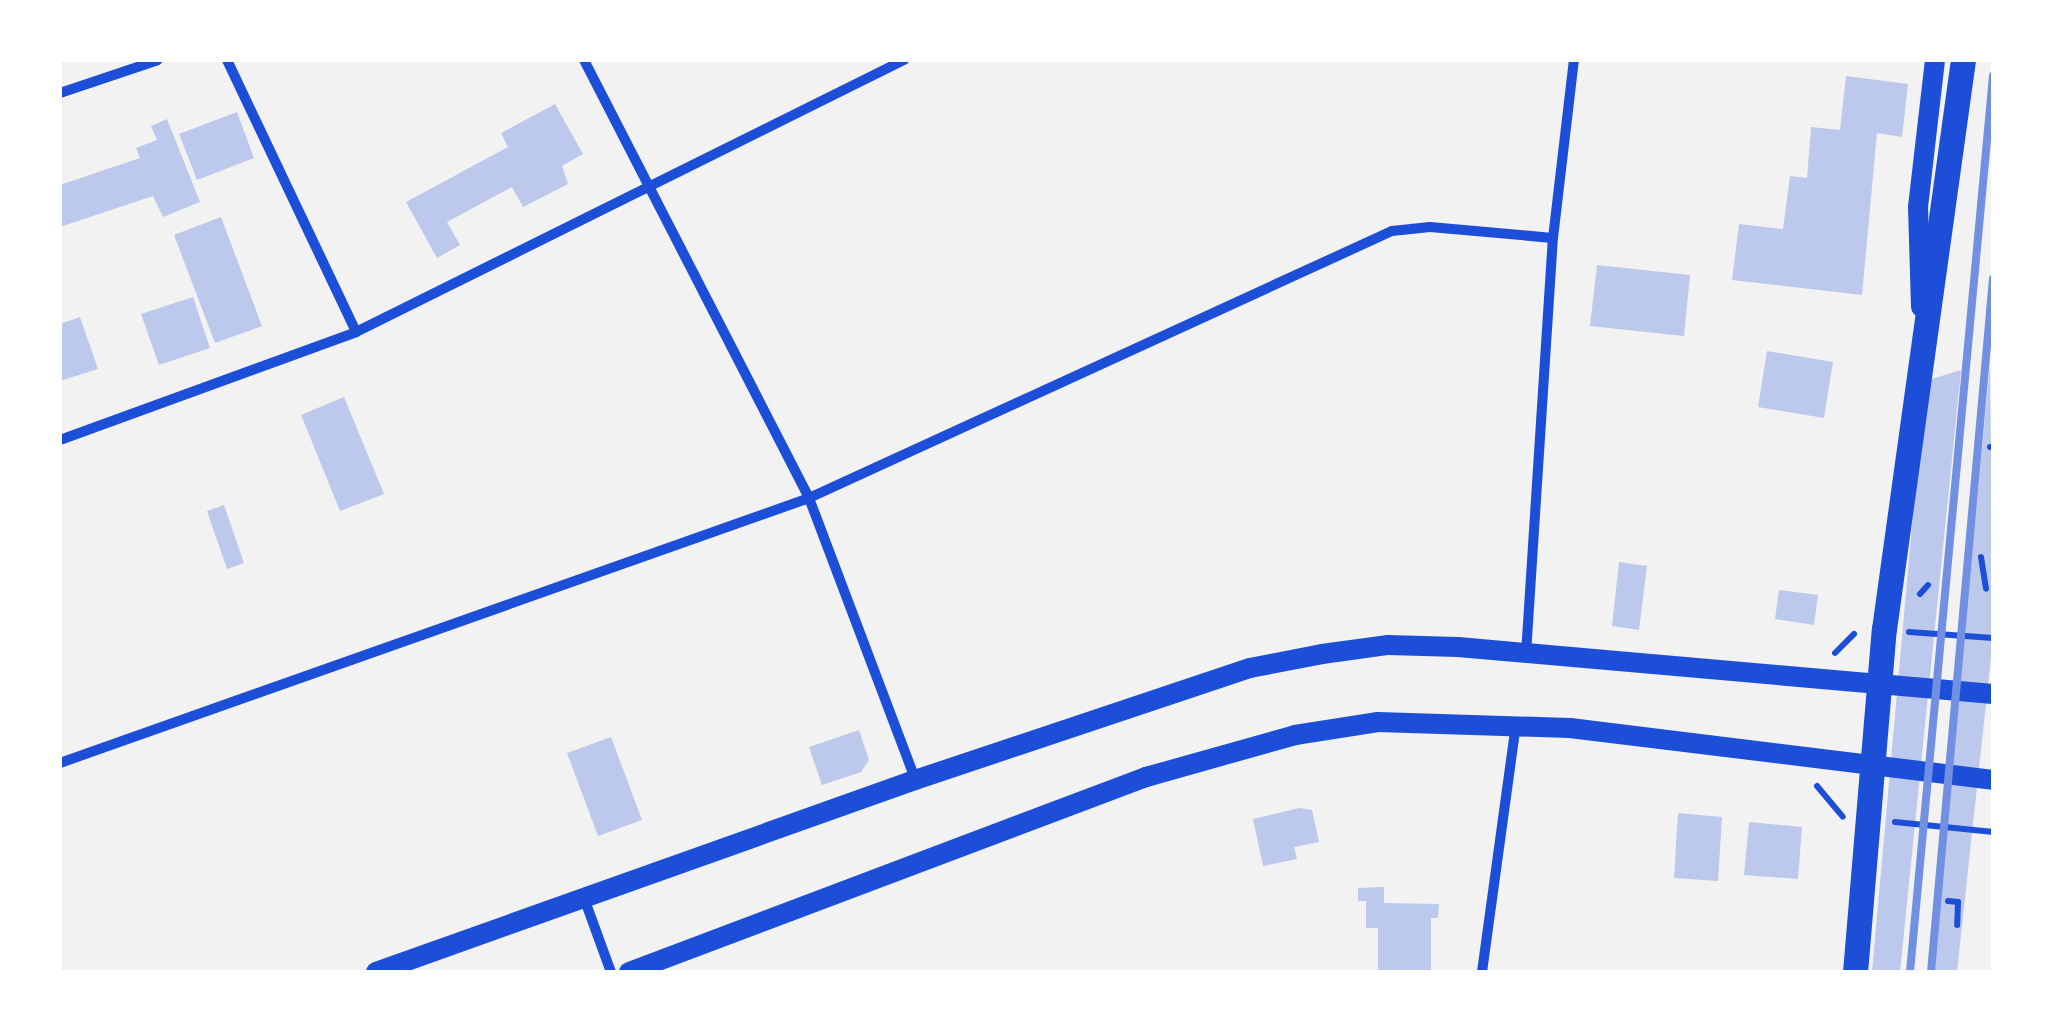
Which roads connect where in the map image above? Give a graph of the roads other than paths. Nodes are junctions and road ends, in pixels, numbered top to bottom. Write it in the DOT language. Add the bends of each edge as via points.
graph roads {
  1 [pos="158,60"];
  2 [pos="227,60"];
  3 [pos="584,60"];
  4 [pos="904,60"];
  5 [pos="1574,60"];
  6 [pos="1936,60"];
  7 [pos="1963,60"];
  8 [pos="60,93"];
  9 [pos="646,184"];
  10 [pos="1553,238"];
  11 [pos="1921,330"];
  12 [pos="356,332"];
  13 [pos="60,440"];
  14 [pos="809,498"];
  15 [pos="1526,654"];
  16 [pos="1877,685"];
  17 [pos="1993,694"];
  18 [pos="1516,725"];
  19 [pos="60,762"];
  20 [pos="1872,763"];
  21 [pos="915,780"];
  22 [pos="1993,780"];
  23 [pos="584,897"];
  24 [pos="376,972"];
  25 [pos="611,972"];
  26 [pos="629,972"];
  27 [pos="1482,972"];
  28 [pos="1855,972"];
  1 -- 8 [label="street"];
  2 -- 12 [label="street"];
  3 -- 9 [label="street"];
  4 -- 9 [label="street"];
  5 -- 10 [label="street"];
  6 -- 11 [label="main road" via="1918,207"];
  7 -- 11 [label="main road" via="1946,213"];
  9 -- 12 [label="street"];
  9 -- 14 [label="street"];
  10 -- 14 [label="street" via="1430,227 1392,231"];
  10 -- 15 [label="street"];
  11 -- 16 [label="main road"];
  12 -- 13 [label="street"];
  14 -- 19 [label="street"];
  14 -- 21 [label="street"];
  15 -- 16 [label="main road"];
  15 -- 21 [label="main road" via="1388,645 1250,668"];
  16 -- 17 [label="main road"];
  16 -- 20 [label="main road"];
  18 -- 20 [label="main road"];
  18 -- 26 [label="main road" via="1378,722 1222,753"];
  18 -- 27 [label="street"];
  20 -- 22 [label="main road"];
  20 -- 28 [label="main road"];
  21 -- 23 [label="main road"];
  23 -- 24 [label="main road"];
  23 -- 25 [label="street"];
}
